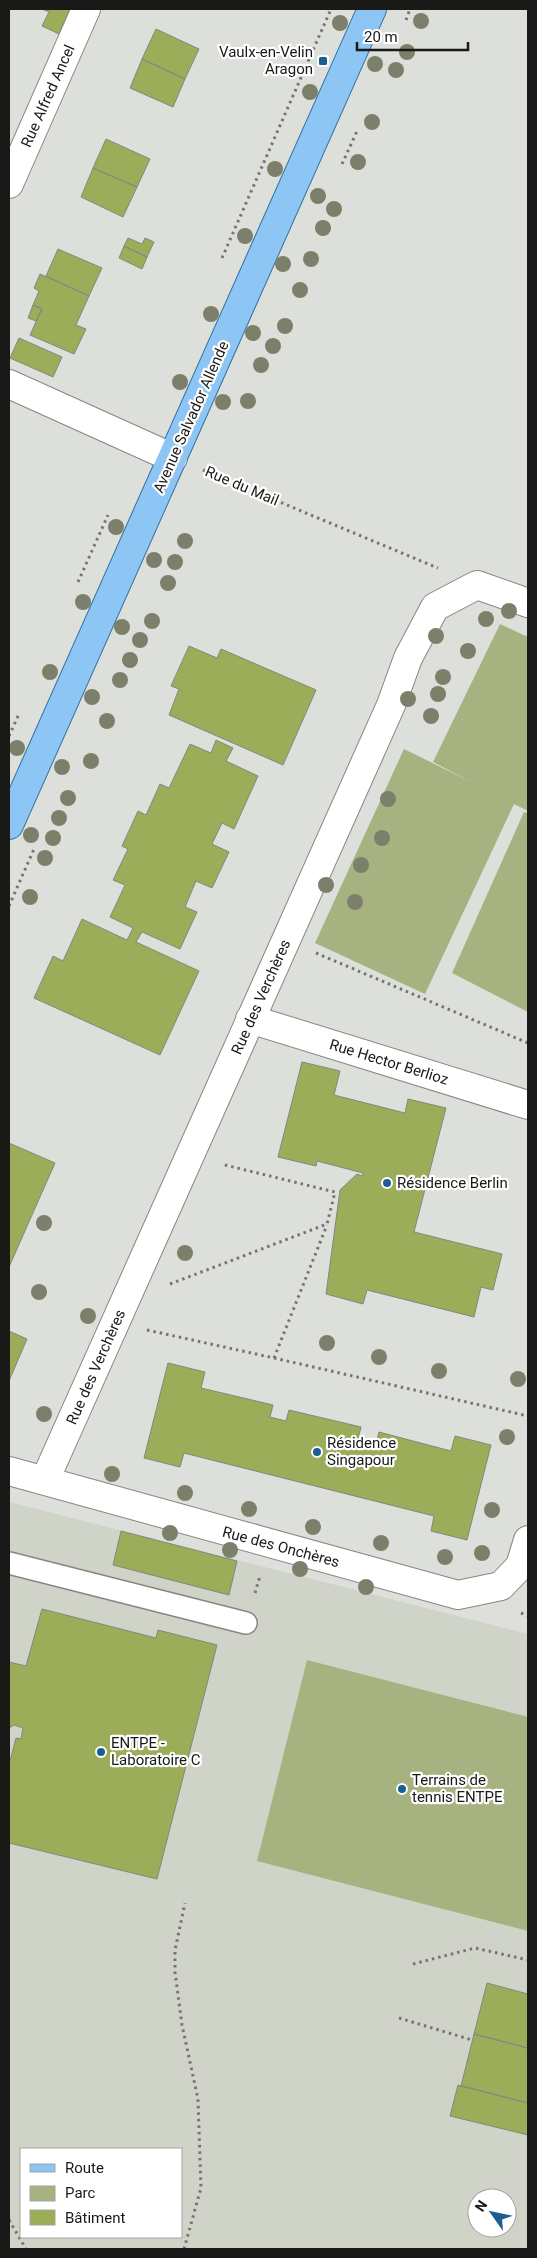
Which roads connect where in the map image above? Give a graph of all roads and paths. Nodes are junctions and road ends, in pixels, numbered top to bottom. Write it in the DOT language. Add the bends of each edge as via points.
graph roads {
  1 [pos="86,9"];
  2 [pos="372,9"];
  3 [pos="9,184"];
  4 [pos="9,384"];
  5 [pos="173,458"];
  6 [pos="477,585"];
  7 [pos="528,603"];
  8 [pos="9,825"];
  9 [pos="286,940"];
  10 [pos="250,1019"];
  11 [pos="528,1043"];
  12 [pos="528,1105"];
  13 [pos="190,1156"];
  14 [pos="327,1224"];
  15 [pos="120,1312"];
  16 [pos="274,1358"];
  17 [pos="528,1416"];
  18 [pos="9,1471"];
  19 [pos="45,1480"];
  20 [pos="528,1540"];
  21 [pos="9,1564"];
  22 [pos="246,1623"];
  23 [pos="185,1903"];
  24 [pos="528,1960"];
  25 [pos="413,1964"];
  26 [pos="399,2018"];
  27 [pos="472,2040"];
  28 [pos="9,2220"];
  29 [pos="26,2249"];
  30 [pos="184,2249"];
  1 -- 3 [label="street, Rue Alfred Ancel"];
  2 -- 5 [label="main road, Avenue Salvador Allende"];
  4 -- 5 [label="street"];
  5 -- 6 [label="path, Rue du Mail"];
  5 -- 8 [label="main road, Avenue Salvador Allende"];
  6 -- 7 [label="street"];
  6 -- 9 [label="street, Rue des Verchères" via="435,607 408,658 391,705"];
  9 -- 10 [label="street, Rue des Verchères"];
  9 -- 11 [label="path"];
  10 -- 12 [label="street, Rue Hector Berlioz"];
  10 -- 13 [label="street, Rue des Verchères"];
  13 -- 14 [label="path" via="335,1192"];
  13 -- 15 [label="street, Rue des Verchères"];
  14 -- 15 [label="path"];
  14 -- 16 [label="path"];
  15 -- 16 [label="path"];
  15 -- 19 [label="street, Rue des Verchères"];
  16 -- 17 [label="path"];
  18 -- 19 [label="street, Rue des Onchères"];
  19 -- 20 [label="street, Rue des Onchères" via="458,1595 501,1586 520,1566"];
  21 -- 22 [label="lane"];
  23 -- 30 [label="path" via="175,1950 175,1972 182,2025 198,2099 201,2188"];
  24 -- 25 [label="path" via="475,1948"];
  26 -- 27 [label="path"];
  28 -- 29 [label="path"];
}
